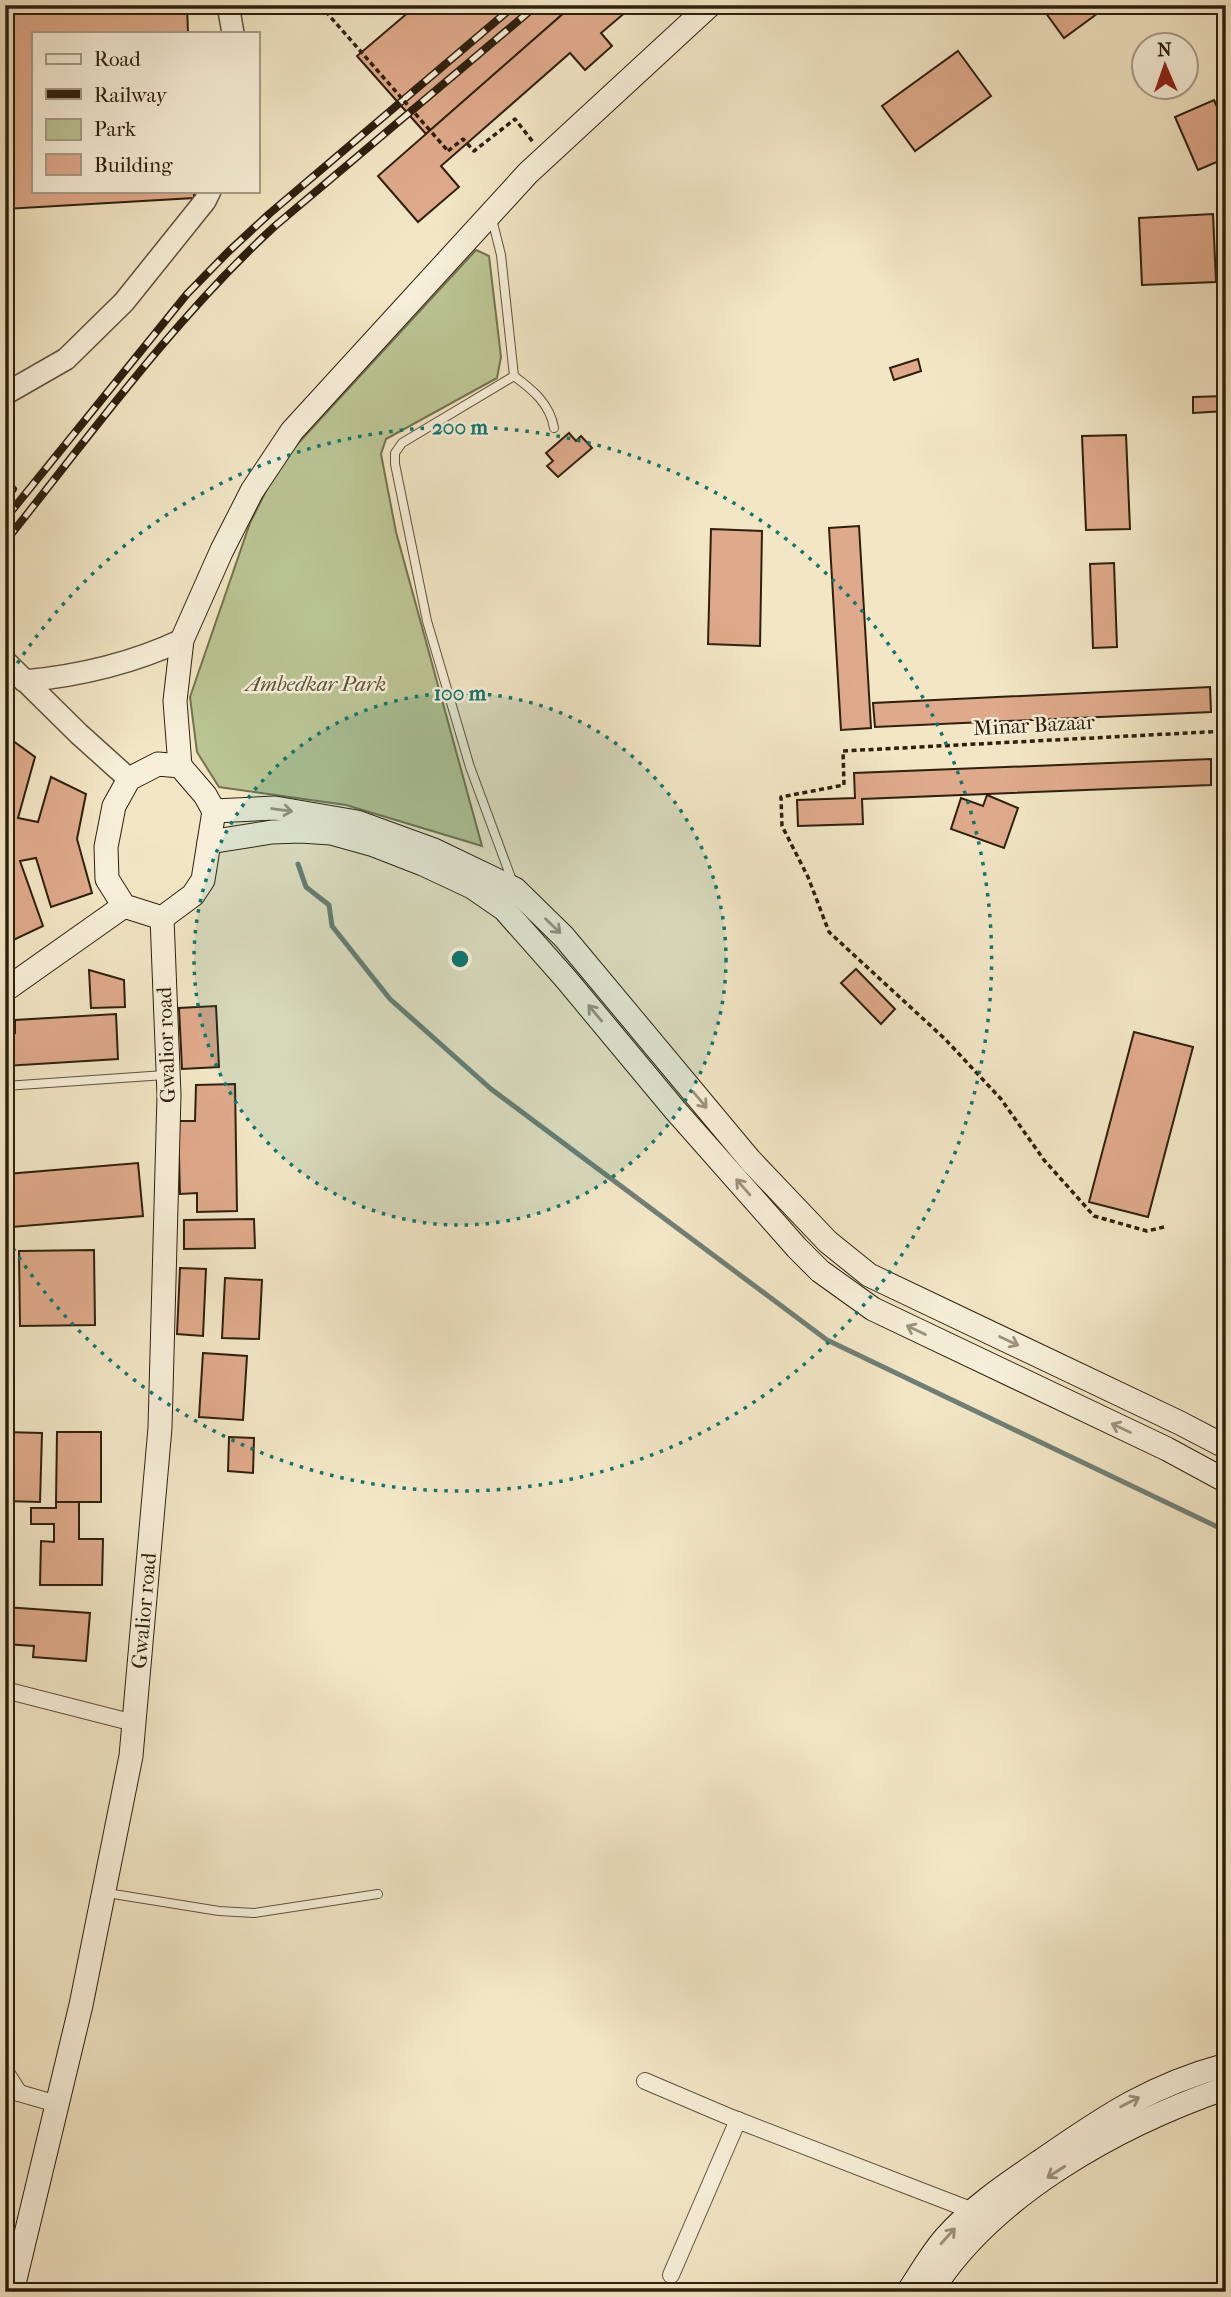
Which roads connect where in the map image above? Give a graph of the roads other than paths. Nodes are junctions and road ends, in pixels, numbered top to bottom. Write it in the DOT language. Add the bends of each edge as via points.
graph roads {
  1 [pos="228,5"];
  2 [pos="710,5"];
  3 [pos="233,32"];
  4 [pos="210,192"];
  5 [pos="490,213"];
  6 [pos="514,376"];
  7 [pos="5,394"];
  8 [pos="554,428"];
  9 [pos="182,640"];
  10 [pos="5,662"];
  11 [pos="24,681"];
  12 [pos="180,766"];
  13 [pos="129,779"];
  14 [pos="214,811"];
  15 [pos="209,842"];
  16 [pos="515,889"];
  17 [pos="124,906"];
  18 [pos="162,918"];
  19 [pos="5,990"];
  20 [pos="168,1075"];
  21 [pos="5,1086"];
  22 [pos="850,1262"];
  23 [pos="833,1280"];
  24 [pos="1180,1423"];
  25 [pos="1226,1447"];
  26 [pos="1167,1449"];
  27 [pos="1226,1481"];
  28 [pos="5,1690"];
  29 [pos="134,1723"];
  30 [pos="104,1892"];
  31 [pos="378,1894"];
  32 [pos="1226,2065"];
  33 [pos="5,2071"];
  34 [pos="645,2081"];
  35 [pos="1226,2088"];
  36 [pos="12,2091"];
  37 [pos="57,2104"];
  38 [pos="738,2120"];
  39 [pos="973,2211"];
  40 [pos="671,2275"];
  41 [pos="12,2292"];
  42 [pos="908,2292"];
  43 [pos="931,2292"];
  1 -- 3 [label="street"];
  2 -- 5 [label="main road"];
  4 -- 7 [label="street" via="124,302 66,359"];
  5 -- 6 [label="lane" via="501,255"];
  5 -- 9 [label="main road" via="292,430 252,491"];
  6 -- 8 [label="lane" via="544,403"];
  6 -- 16 [label="lane" via="402,443 394,460 427,621 470,767"];
  9 -- 11 [label="street" via="149,655 76,674"];
  9 -- 12 [label="main road" via="175,701"];
  10 -- 11 [label="street"];
  11 -- 13 [label="street"];
  12 -- 13 [label="main road" via="158,764"];
  12 -- 14 [label="main road"];
  13 -- 17 [label="main road" via="114,806 106,847 107,879"];
  14 -- 15 [label="main road"];
  14 -- 16 [label="main road, one-way" via="275,808 357,822 435,850"];
  15 -- 18 [label="main road" via="203,880 193,895"];
  23 -- 15 [label="main road, one-way" via="797,1248 504,909 472,887 423,864 331,833 272,832"];
  16 -- 22 [label="main road, one-way" via="564,937 750,1160"];
  17 -- 18 [label="main road"];
  17 -- 19 [label="main road"];
  18 -- 20 [label="main road, Gwalior road"];
  20 -- 21 [label="lane"];
  20 -- 29 [label="main road, Gwalior road" via="160,1429"];
  22 -- 23 [label="main road"];
  22 -- 24 [label="main road, one-way"];
  26 -- 23 [label="main road, one-way" via="873,1309"];
  24 -- 25 [label="main road"];
  24 -- 26 [label="main road"];
  26 -- 27 [label="main road"];
  28 -- 29 [label="street"];
  29 -- 30 [label="main road, Gwalior road"];
  30 -- 31 [label="lane" via="254,1913"];
  30 -- 37 [label="main road, Gwalior road"];
  39 -- 32 [label="main road, one-way" via="1118,2108 1162,2085"];
  33 -- 36 [label="street"];
  34 -- 38 [label="street"];
  35 -- 43 [label="main road, one-way" via="1144,2120 1012,2200 970,2241"];
  36 -- 37 [label="street"];
  37 -- 41 [label="main road, Gwalior road"];
  38 -- 39 [label="street"];
  38 -- 40 [label="street"];
  42 -- 39 [label="main road, one-way" via="944,2239"];
}
